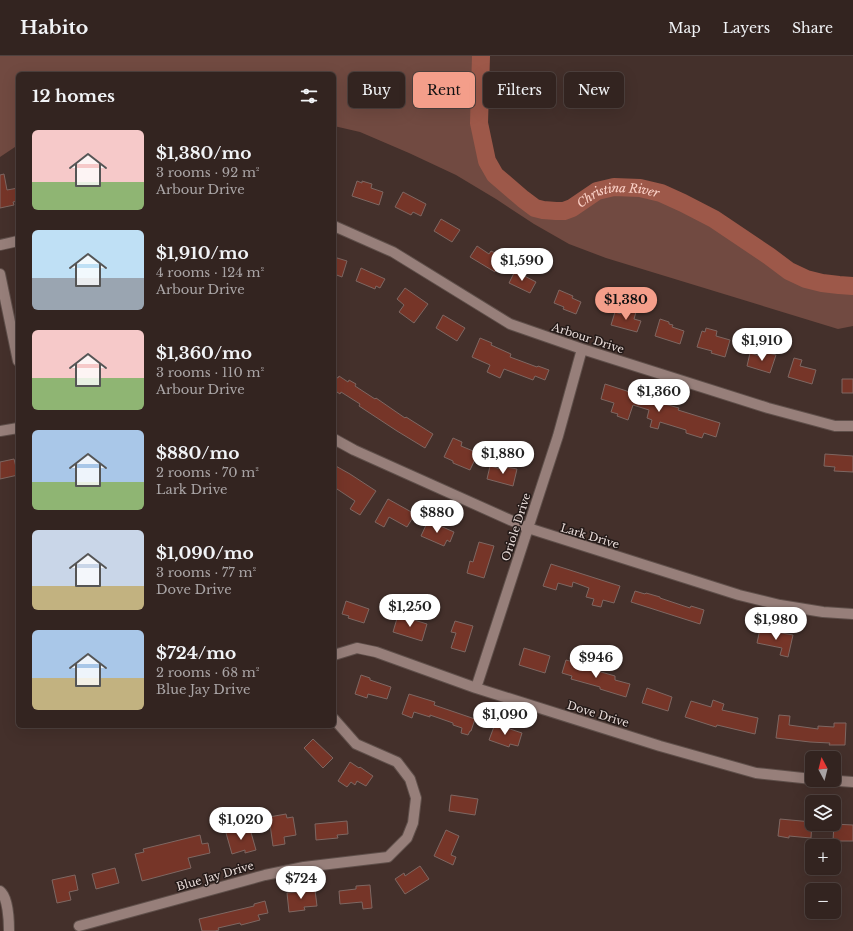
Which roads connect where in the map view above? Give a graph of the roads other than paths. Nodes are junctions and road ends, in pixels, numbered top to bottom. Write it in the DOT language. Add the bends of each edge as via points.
graph roads {
  1 [pos="336,227"];
  2 [pos="16,241"];
  3 [pos="0,245"];
  4 [pos="0,274"];
  5 [pos="582,349"];
  6 [pos="16,351"];
  7 [pos="853,426"];
  8 [pos="16,428"];
  9 [pos="0,431"];
  10 [pos="336,440"];
  11 [pos="528,528"];
  12 [pos="853,614"];
  13 [pos="336,654"];
  14 [pos="476,688"];
  15 [pos="336,721"];
  16 [pos="805,778"];
  17 [pos="841,781"];
  18 [pos="853,782"];
  19 [pos="0,891"];
  20 [pos="79,926"];
  21 [pos="9,931"];
  1 -- 5 [label="street, Arbour Drive" via="393,252 510,324"];
  2 -- 3 [label="street"];
  4 -- 6 [label="street"];
  5 -- 7 [label="street, Arbour Drive" via="768,408 835,426"];
  5 -- 11 [label="street, Oriole Drive" via="558,436"];
  8 -- 9 [label="street"];
  10 -- 11 [label="street, Lark Drive"];
  11 -- 12 [label="street, Lark Drive" via="739,595 780,605"];
  11 -- 14 [label="street, Oriole Drive"];
  13 -- 14 [label="street, Dove Drive" via="357,648 376,652"];
  14 -- 16 [label="street, Dove Drive" via="748,771"];
  15 -- 20 [label="street, Blue Jay Drive" via="356,744 397,762 410,779 416,798 413,823 407,838 388,857 304,867 265,875"];
  17 -- 18 [label="street"];
  19 -- 21 [label="street" via="3,893 9,915"];
}
